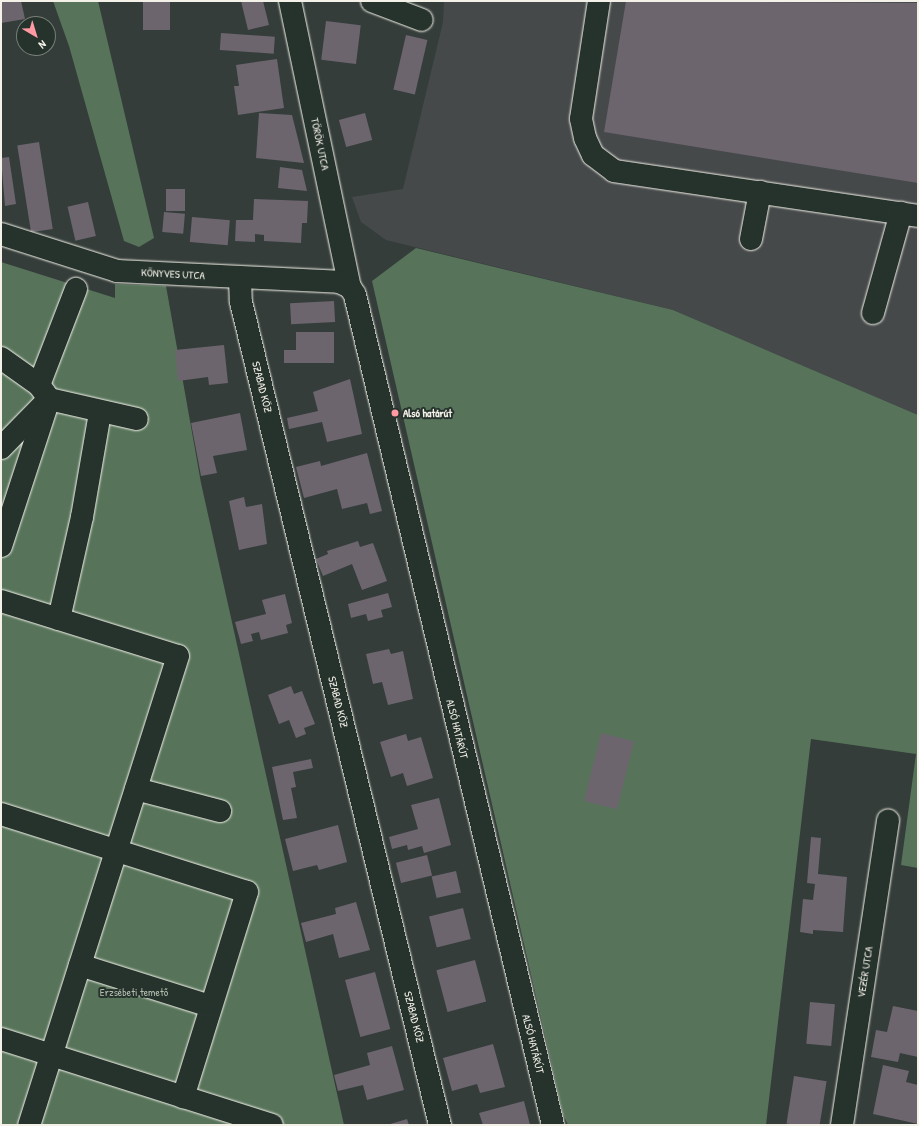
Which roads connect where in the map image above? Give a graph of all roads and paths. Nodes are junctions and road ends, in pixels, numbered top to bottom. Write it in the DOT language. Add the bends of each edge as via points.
graph roads {
  1 [pos="290,1"];
  2 [pos="372,1"];
  3 [pos="599,1"];
  4 [pos="422,20"];
  5 [pos="760,192"];
  6 [pos="909,215"];
  7 [pos="1,234"];
  8 [pos="750,239"];
  9 [pos="240,278"];
  10 [pos="350,287"];
  11 [pos="76,289"];
  12 [pos="873,313"];
  13 [pos="1,358"];
  14 [pos="44,392"];
  15 [pos="100,413"];
  16 [pos="137,419"];
  17 [pos="1,448"];
  18 [pos="1,546"];
  19 [pos="1,601"];
  20 [pos="59,619"];
  21 [pos="136,789"];
  22 [pos="220,811"];
  23 [pos="1,814"];
  24 [pos="888,820"];
  25 [pos="116,851"];
  26 [pos="80,965"];
  27 [pos="210,1006"];
  28 [pos="1,1039"];
  29 [pos="51,1055"];
  30 [pos="183,1097"];
  31 [pos="29,1125"];
  32 [pos="272,1125"];
  33 [pos="440,1125"];
  34 [pos="553,1125"];
  35 [pos="842,1125"];
  1 -- 10 [label="street, TÖRÖK UTCA"];
  2 -- 4 [label="street"];
  3 -- 5 [label="street" via="581,119 584,138 593,155 614,171"];
  5 -- 6 [label="street"];
  5 -- 8 [label="street"];
  6 -- 12 [label="street"];
  7 -- 9 [label="street, KÖNYVES UTCA" via="116,271"];
  9 -- 10 [label="street, KÖNYVES UTCA" via="339,282"];
  9 -- 33 [label="street, SZABAD KÖZ" via="243,310"];
  10 -- 34 [label="street, ALSÓ HATÁRÚT" via="355,295"];
  11 -- 14 [label="street"];
  13 -- 14 [label="street"];
  14 -- 15 [label="street"];
  14 -- 17 [label="street"];
  14 -- 18 [label="street"];
  15 -- 16 [label="street"];
  15 -- 20 [label="street" via="82,517"];
  19 -- 20 [label="street"];
  20 -- 21 [label="street" via="178,656"];
  21 -- 22 [label="street"];
  21 -- 25 [label="street"];
  23 -- 25 [label="street"];
  24 -- 35 [label="street, VEZÉR UTCA"];
  25 -- 26 [label="street"];
  25 -- 27 [label="street" via="247,892"];
  26 -- 27 [label="street"];
  26 -- 29 [label="street"];
  27 -- 30 [label="street"];
  28 -- 29 [label="street"];
  29 -- 30 [label="street"];
  29 -- 31 [label="street"];
  30 -- 32 [label="street"];
}
